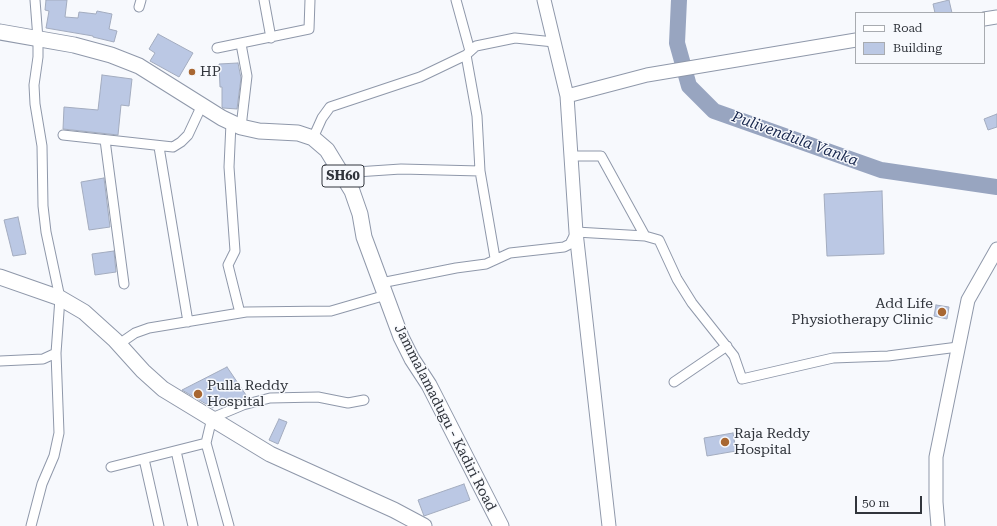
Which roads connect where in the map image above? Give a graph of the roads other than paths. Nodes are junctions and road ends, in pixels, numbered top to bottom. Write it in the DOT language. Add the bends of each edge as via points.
graph roads {
  1 [pos="35,0"];
  2 [pos="264,0"];
  3 [pos="310,0"];
  4 [pos="456,0"];
  5 [pos="544,0"];
  6 [pos="997,17"];
  7 [pos="985,19"];
  8 [pos="0,32"];
  9 [pos="271,38"];
  10 [pos="38,39"];
  11 [pos="855,40"];
  12 [pos="554,42"];
  13 [pos="241,44"];
  14 [pos="217,48"];
  15 [pos="468,53"];
  16 [pos="567,96"];
  17 [pos="202,105"];
  18 [pos="236,125"];
  19 [pos="63,135"];
  20 [pos="313,138"];
  21 [pos="105,140"];
  22 [pos="159,147"];
  23 [pos="571,156"];
  24 [pos="480,171"];
  25 [pos="341,173"];
  26 [pos="576,232"];
  27 [pos="645,236"];
  28 [pos="997,249"];
  29 [pos="495,258"];
  30 [pos="0,277"];
  31 [pos="124,284"];
  32 [pos="384,289"];
  33 [pos="60,298"];
  34 [pos="240,313"];
  35 [pos="188,322"];
  36 [pos="119,344"];
  37 [pos="727,346"];
  38 [pos="958,347"];
  39 [pos="56,353"];
  40 [pos="0,361"];
  41 [pos="674,382"];
  42 [pos="364,400"];
  43 [pos="212,418"];
  44 [pos="206,443"];
  45 [pos="176,451"];
  46 [pos="144,459"];
  47 [pos="111,467"];
  48 [pos="31,526"];
  49 [pos="159,526"];
  50 [pos="193,526"];
  51 [pos="229,526"];
  52 [pos="424,526"];
  53 [pos="501,526"];
  54 [pos="609,526"];
  55 [pos="938,526"];
  1 -- 10 [label="street"];
  2 -- 9 [label="street"];
  3 -- 9 [label="street" via="309,29"];
  4 -- 15 [label="street"];
  5 -- 12 [label="street"];
  6 -- 7 [label="street"];
  8 -- 10 [label="main road, Jammalamadugu - Kadiri Road / SH60"];
  9 -- 13 [label="street"];
  10 -- 17 [label="main road, Jammalamadugu - Kadiri Road / SH60" via="111,54 139,66"];
  10 -- 33 [label="street" via="34,85 42,146 43,206"];
  11 -- 16 [label="street" via="647,75"];
  12 -- 15 [label="street" via="515,38 476,46"];
  12 -- 16 [label="street"];
  13 -- 14 [label="street"];
  13 -- 18 [label="street" via="247,76"];
  15 -- 20 [label="street" via="420,77 330,106"];
  15 -- 24 [label="street" via="477,116"];
  16 -- 23 [label="street"];
  17 -- 18 [label="main road, Jammalamadugu - Kadiri Road / SH60"];
  17 -- 22 [label="street" via="188,135 181,142 173,147"];
  18 -- 20 [label="main road, Jammalamadugu - Kadiri Road / SH60" via="259,130 298,133"];
  18 -- 34 [label="street" via="230,167 235,250 228,265"];
  19 -- 21 [label="street"];
  20 -- 25 [label="main road, Jammalamadugu - Kadiri Road / SH60" via="327,150"];
  21 -- 22 [label="street"];
  21 -- 31 [label="street"];
  22 -- 35 [label="street"];
  23 -- 26 [label="street"];
  23 -- 27 [label="street" via="601,156"];
  24 -- 25 [label="street" via="400,169"];
  24 -- 29 [label="street"];
  25 -- 32 [label="main road, Jammalamadugu - Kadiri Road / SH60" via="352,191 364,237"];
  26 -- 27 [label="street"];
  26 -- 29 [label="street" via="570,244 564,247 510,253"];
  26 -- 54 [label="street"];
  27 -- 37 [label="street" via="659,240 677,279 692,303"];
  28 -- 38 [label="street" via="968,300"];
  29 -- 32 [label="street" via="486,264 456,268"];
  30 -- 33 [label="main road"];
  32 -- 34 [label="street" via="331,311"];
  32 -- 53 [label="main road, Jammalamadugu - Kadiri Road / SH60" via="412,360 429,385"];
  33 -- 36 [label="main road" via="84,312"];
  33 -- 39 [label="street"];
  34 -- 35 [label="street"];
  35 -- 36 [label="street" via="149,328 135,333"];
  36 -- 43 [label="main road" via="142,371 163,389"];
  37 -- 38 [label="street" via="734,356 742,379 833,358 888,356"];
  37 -- 41 [label="street"];
  38 -- 55 [label="street" via="936,457"];
  39 -- 40 [label="street" via="43,359"];
  39 -- 48 [label="street" via="59,433"];
  42 -- 43 [label="street" via="348,403 318,397 270,398 243,405"];
  43 -- 44 [label="street"];
  43 -- 52 [label="main road" via="270,454"];
  44 -- 45 [label="street"];
  44 -- 51 [label="street"];
  45 -- 46 [label="street"];
  45 -- 50 [label="street"];
  46 -- 47 [label="street"];
  46 -- 49 [label="street"];
}
